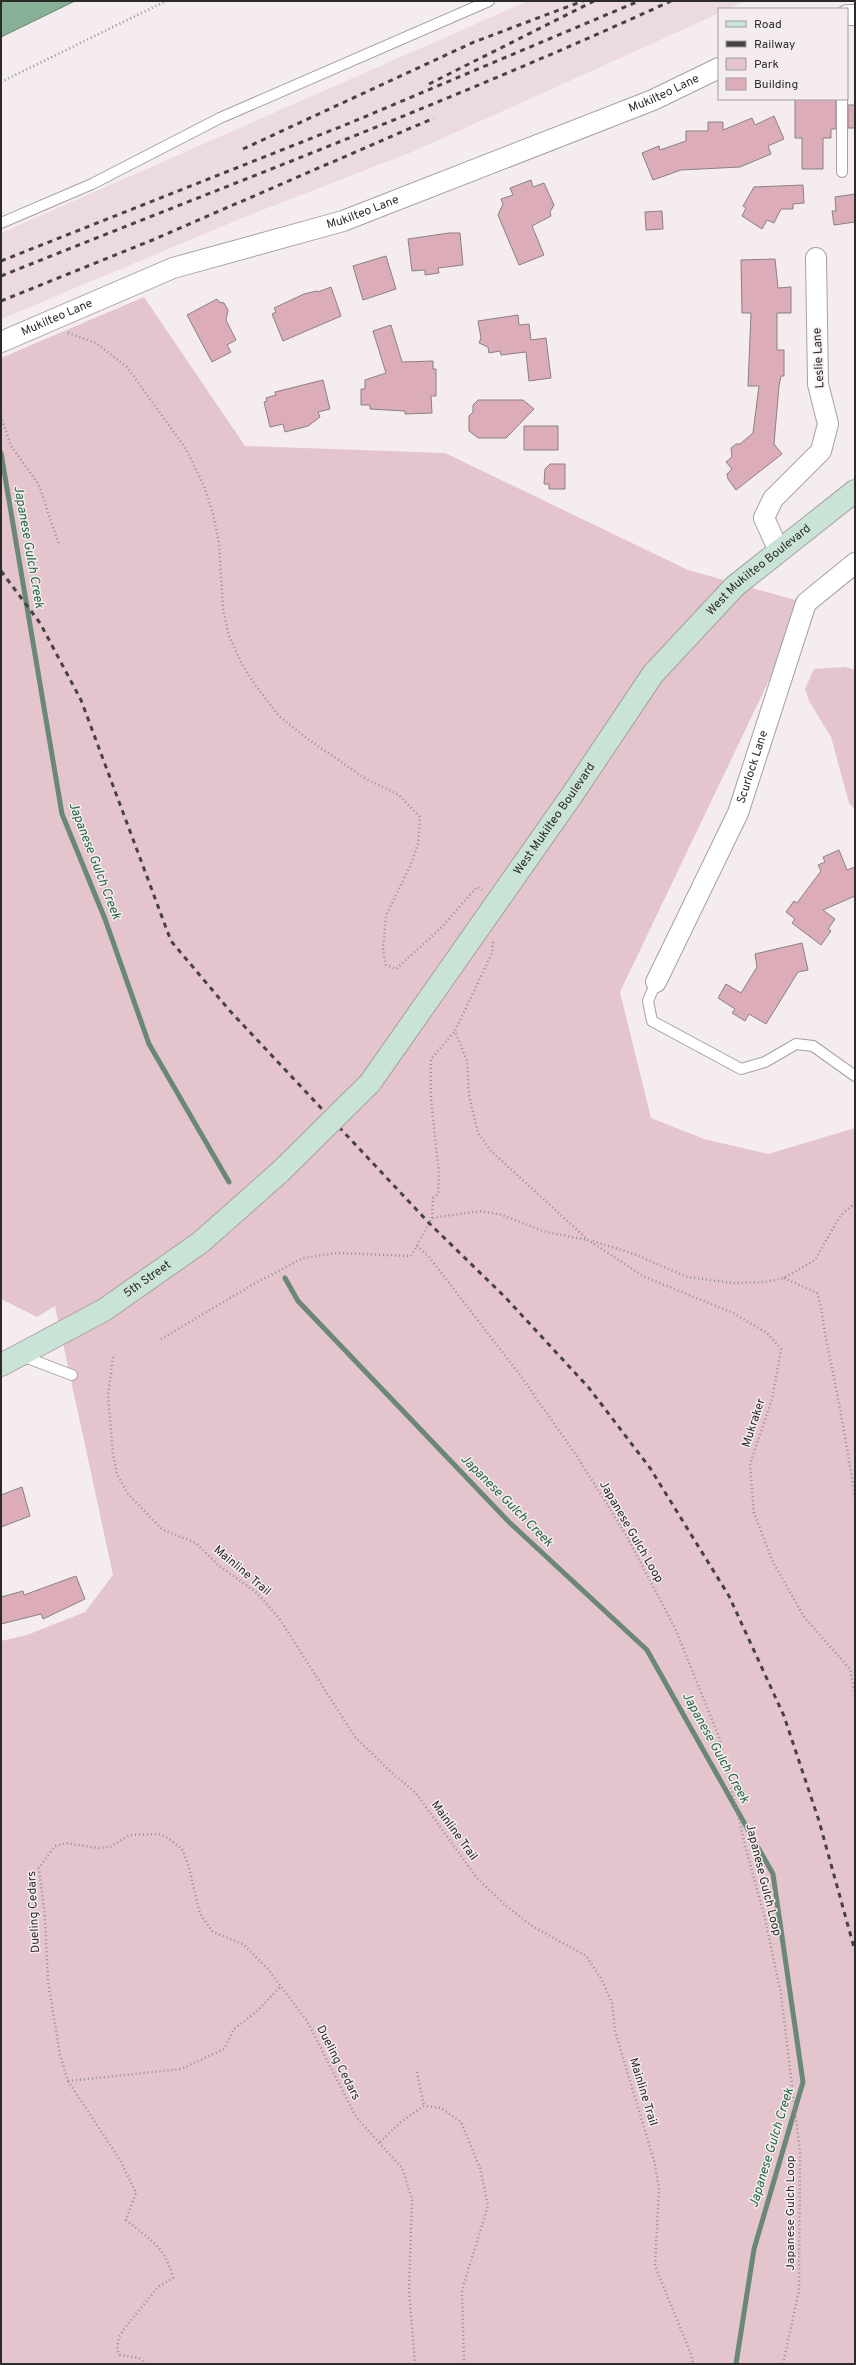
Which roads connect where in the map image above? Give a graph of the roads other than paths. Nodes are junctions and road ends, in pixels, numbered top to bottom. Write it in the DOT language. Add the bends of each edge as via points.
graph roads {
  1 [pos="490,1"];
  2 [pos="718,68"];
  3 [pos="842,100"];
  4 [pos="842,172"];
  5 [pos="1,223"];
  6 [pos="816,258"];
  7 [pos="1,342"];
  8 [pos="855,491"];
  9 [pos="779,551"];
  10 [pos="855,563"];
  11 [pos="656,982"];
  12 [pos="855,1076"];
  13 [pos="280,1172"];
  14 [pos="10,1360"];
  15 [pos="72,1375"];
  1 -- 5 [label="lane" via="220,118 92,184"];
  2 -- 7 [label="street, Mukilteo Lane" via="653,100 343,221 173,268"];
  3 -- 4 [label="lane"];
  6 -- 9 [label="street, Leslie Lane" via="818,384 828,424 822,451 773,499 764,518"];
  8 -- 9 [label="main road, West Mukilteo Boulevard"];
  9 -- 13 [label="main road, West Mukilteo Boulevard, bridge" via="735,586 653,674 572,795 370,1083"];
  10 -- 11 [label="street, Scurlock Lane" via="806,604 738,813"];
  11 -- 12 [label="lane" via="648,1001 652,1021 741,1069 764,1062 796,1044 813,1046"];
  13 -- 14 [label="main road, 5th Street" via="201,1242 111,1306"];
  14 -- 15 [label="lane"];
}
